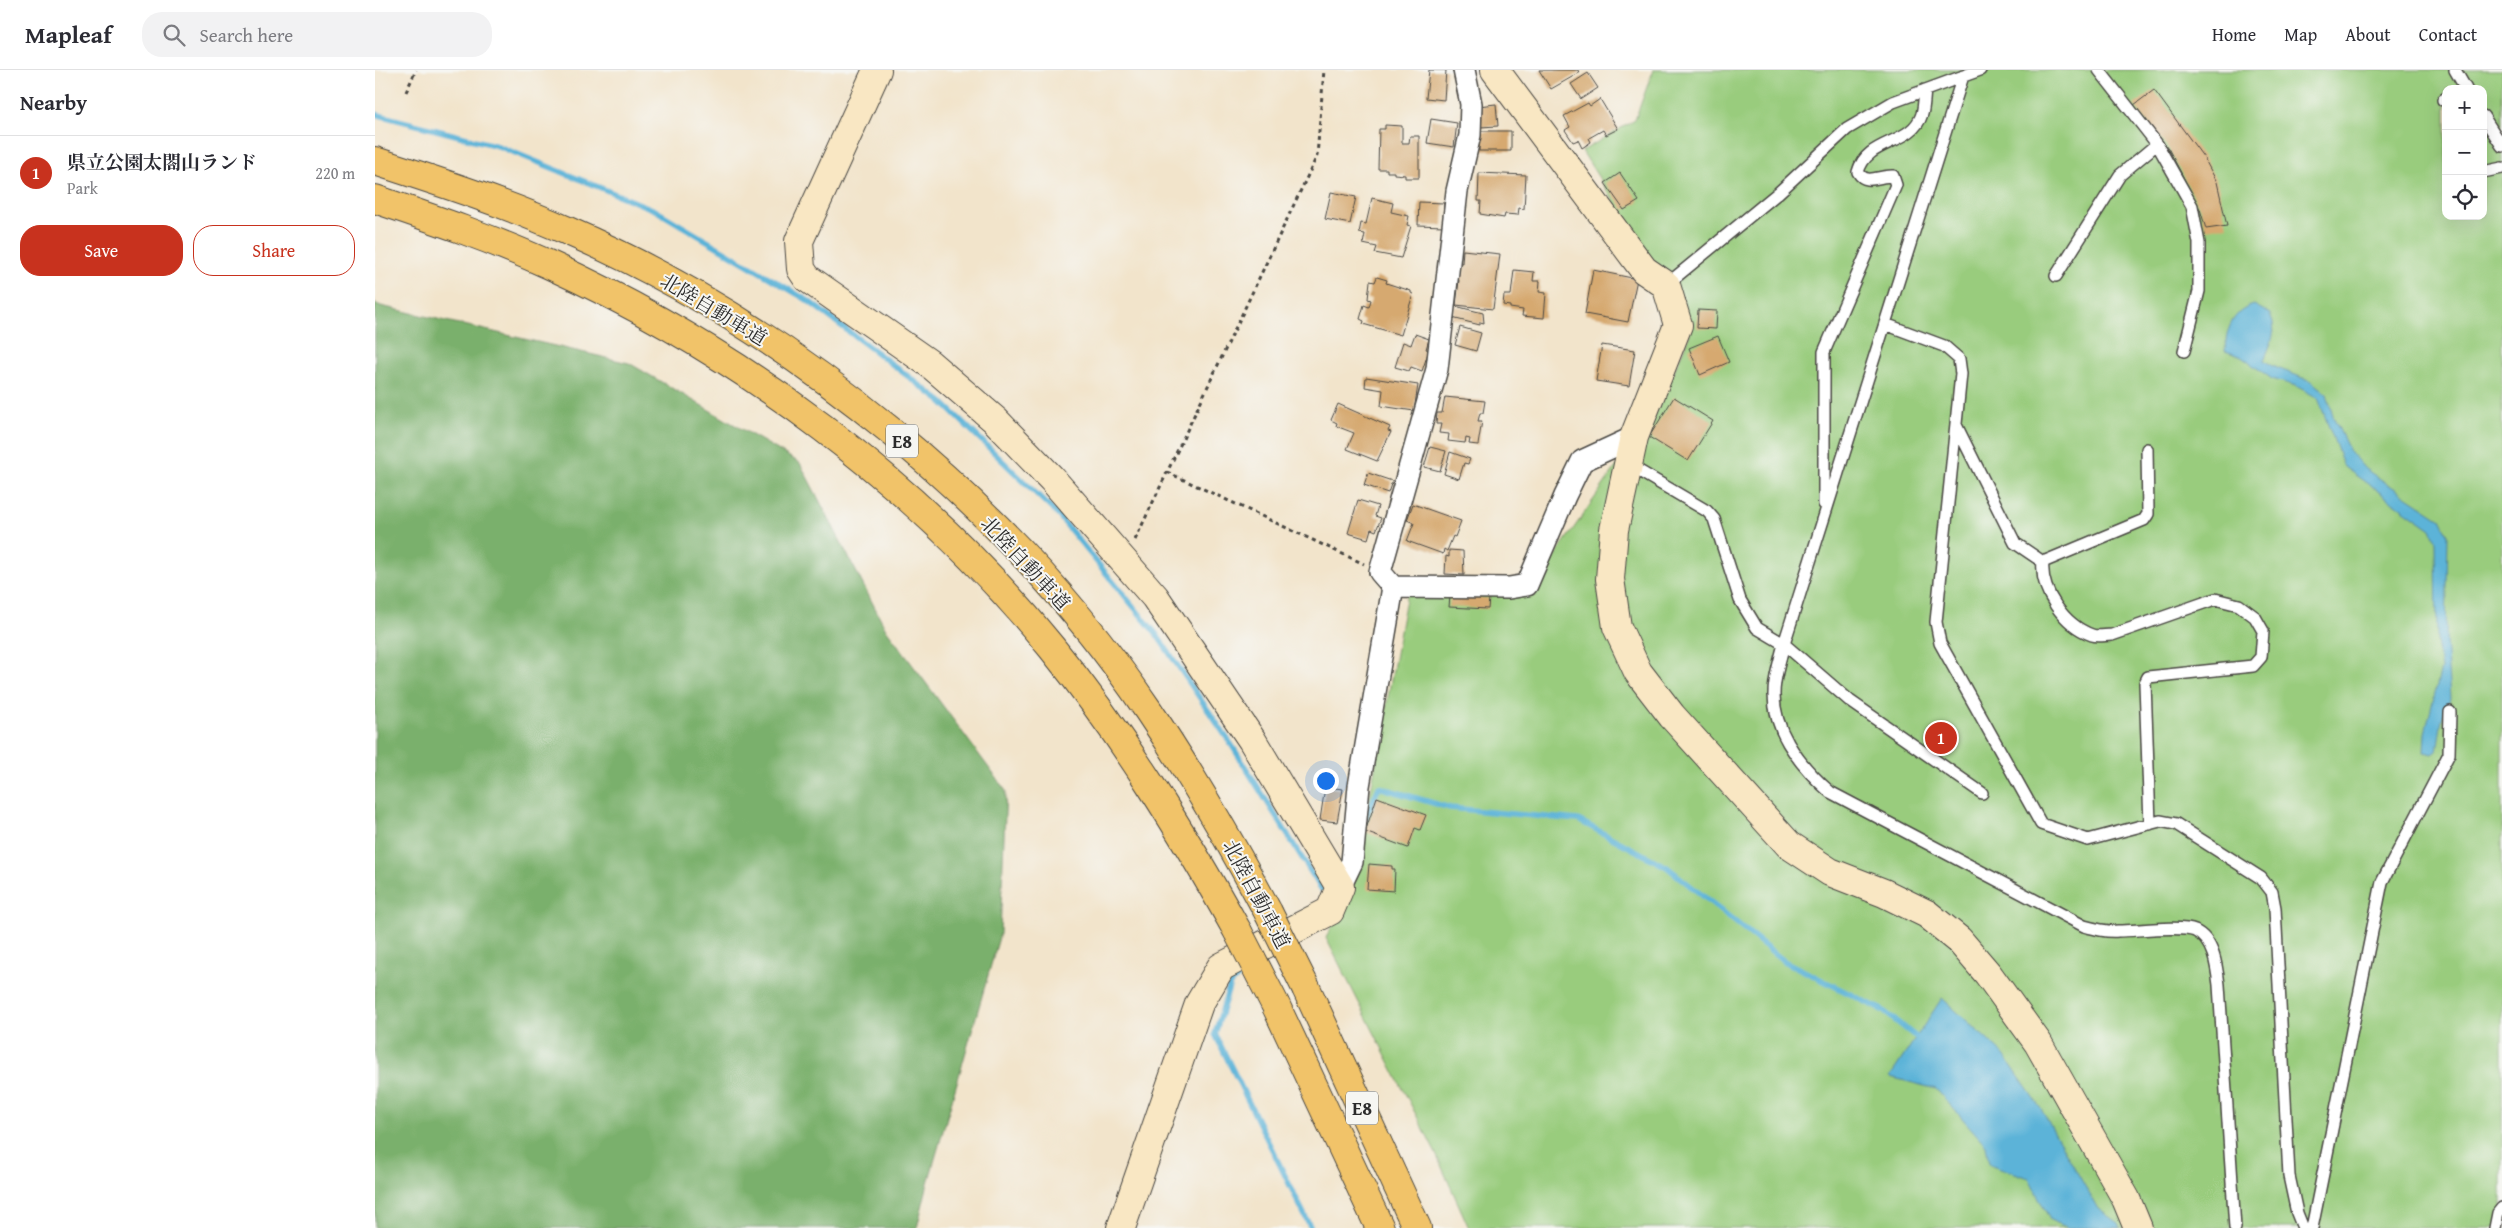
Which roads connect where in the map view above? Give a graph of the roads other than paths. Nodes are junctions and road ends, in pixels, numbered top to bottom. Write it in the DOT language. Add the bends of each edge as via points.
graph roads {
  1 [pos="877,70"];
  2 [pos="1464,70"];
  3 [pos="1495,70"];
  4 [pos="1980,70"];
  5 [pos="2099,70"];
  6 [pos="2455,70"];
  7 [pos="1963,76"];
  8 [pos="2461,85"];
  9 [pos="1925,90"];
  10 [pos="2487,122"];
  11 [pos="2157,144"];
  12 [pos="2502,146"];
  13 [pos="375,161"];
  14 [pos="2502,168"];
  15 [pos="2487,171"];
  16 [pos="375,199"];
  17 [pos="2057,276"];
  18 [pos="1666,285"];
  19 [pos="1885,324"];
  20 [pos="2183,350"];
  21 [pos="1956,425"];
  22 [pos="1634,437"];
  23 [pos="2147,449"];
  24 [pos="1629,465"];
  25 [pos="1825,515"];
  26 [pos="2043,562"];
  27 [pos="1387,579"];
  28 [pos="1784,644"];
  29 [pos="2450,712"];
  30 [pos="1983,793"];
  31 [pos="2150,824"];
  32 [pos="1340,887"];
  33 [pos="2502,1208"];
  34 [pos="1121,1228"];
  35 [pos="1380,1228"];
  36 [pos="1417,1228"];
  37 [pos="2139,1228"];
  38 [pos="2235,1228"];
  39 [pos="2303,1228"];
  40 [pos="2312,1228"];
  41 [pos="2495,1228"];
  1 -- 32 [label="street" via="799,241 801,269 807,278 930,364 995,420 1053,479 1155,597 1252,740"];
  2 -- 27 [label="street" via="1471,104 1470,135 1457,191 1437,369"];
  3 -- 18 [label="street" via="1644,270"];
  4 -- 7 [label="lane"];
  5 -- 11 [label="lane"];
  6 -- 8 [label="lane"];
  7 -- 9 [label="lane"];
  7 -- 19 [label="lane"];
  9 -- 18 [label="lane" via="1893,102 1847,129 1778,193"];
  9 -- 25 [label="lane" via="1922,113 1911,131 1866,155 1858,172 1869,180 1893,176 1896,185 1823,352"];
  10 -- 12 [label="lane"];
  11 -- 17 [label="lane" via="2119,174"];
  11 -- 20 [label="lane" via="2192,206 2199,243 2199,291"];
  13 -- 36 [label="highway, 北陸自動車道 / E8, bridge" via="480,196 568,231 646,268 722,310 876,418 951,484 1022,554 1087,629 1147,707 1195,782 1269,912"];
  14 -- 15 [label="lane"];
  16 -- 35 [label="highway, 北陸自動車道 / E8, bridge" via="463,229 531,257 627,302 704,346 854,451 993,580 1052,648 1105,717 1197,859 1276,1006"];
  18 -- 22 [label="street" via="1678,325"];
  19 -- 21 [label="lane" via="1944,346 1959,359 1961,374"];
  19 -- 25 [label="lane"];
  21 -- 26 [label="lane" via="2015,543"];
  21 -- 31 [label="lane" via="1936,622 1940,644 2041,824 2088,840"];
  22 -- 24 [label="street"];
  22 -- 27 [label="street" via="1582,461 1527,585 1509,588"];
  23 -- 26 [label="lane" via="2148,514 2144,520"];
  24 -- 28 [label="lane" via="1714,518 1740,600 1757,628"];
  24 -- 37 [label="street" via="1613,530 1610,579 1617,627 1638,672 1672,716 1789,844 1830,872 1927,914 1959,940 2038,1043"];
  25 -- 28 [label="lane"];
  26 -- 31 [label="lane" via="2042,570 2054,605 2075,627 2094,635 2111,635 2215,599 2239,605 2255,618 2263,631 2261,657 2253,666 2148,677 2145,683"];
  27 -- 32 [label="street" via="1352,862"];
  28 -- 30 [label="lane" via="1850,701"];
  28 -- 38 [label="lane" via="1775,682 1774,703 1779,722 1796,757 1830,792 2084,926 2115,932 2195,932 2209,944 2216,962 2219,985"];
  29 -- 40 [label="lane" via="2449,754 2382,882"];
  31 -- 39 [label="lane" via="2160,821 2176,824 2261,878 2272,892 2289,1176"];
  32 -- 34 [label="street" via="1330,911 1221,967 1199,1004"];
  33 -- 41 [label="lane"];
}
